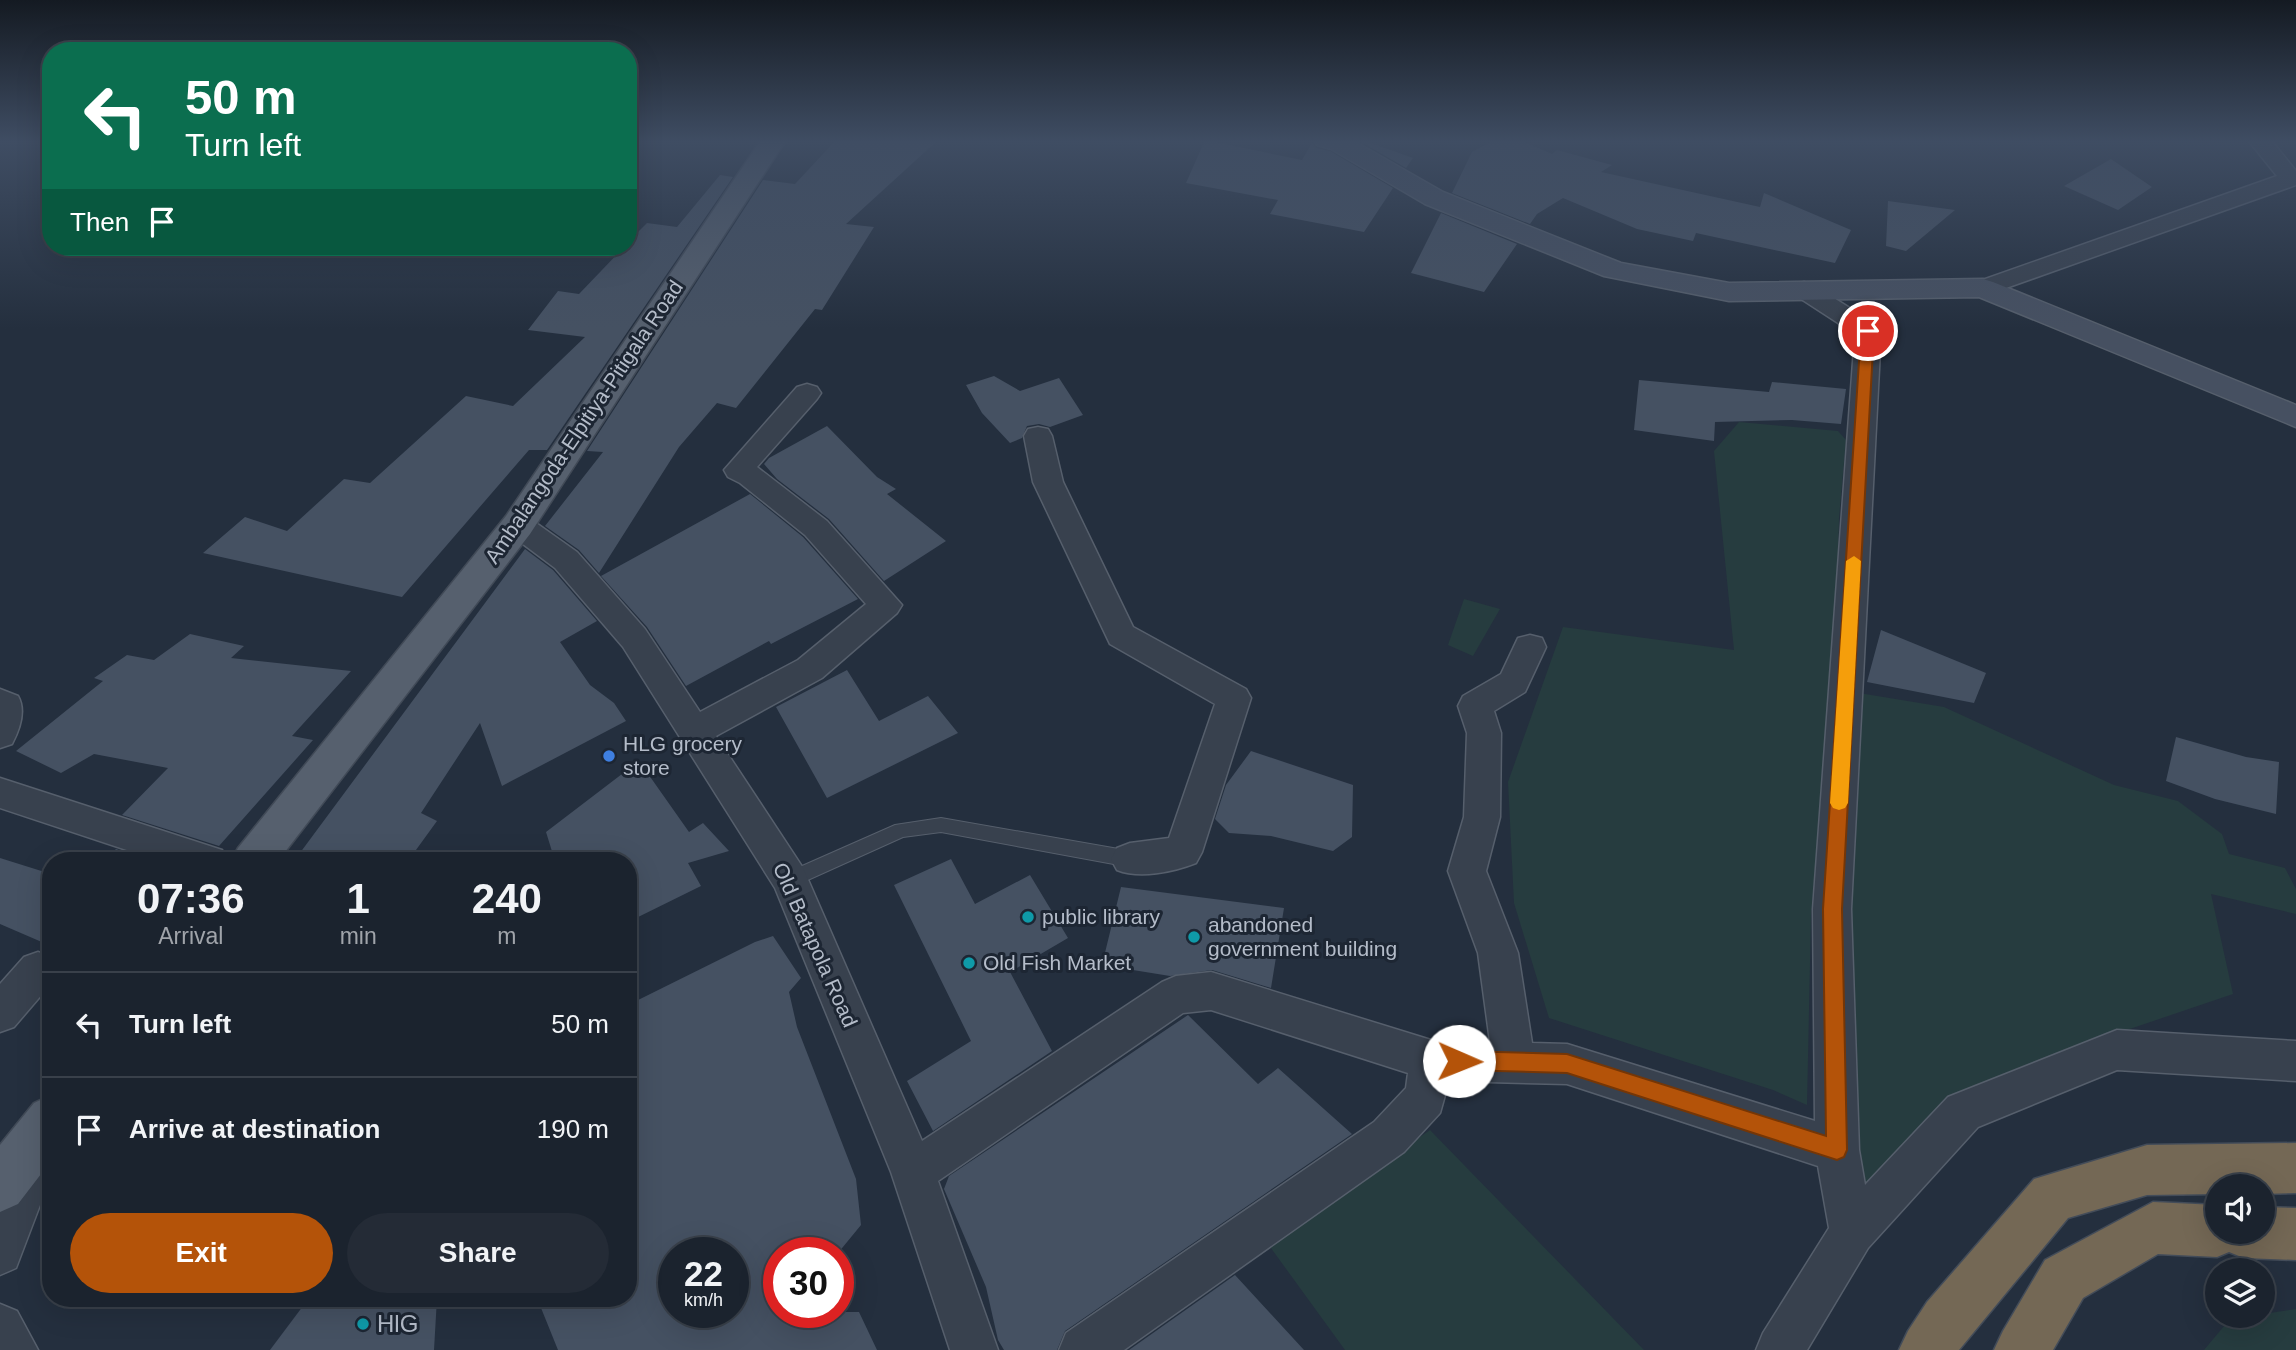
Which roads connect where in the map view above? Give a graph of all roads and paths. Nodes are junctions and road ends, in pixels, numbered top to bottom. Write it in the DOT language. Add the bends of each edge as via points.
graph roads {
  1 [pos="732,203"];
  2 [pos="1447,203"];
  3 [pos="2226,203"];
  4 [pos="1983,288"];
  5 [pos="1804,290"];
  6 [pos="807,393"];
  7 [pos="2292,414"];
  8 [pos="1038,436"];
  9 [pos="518,525"];
  10 [pos="1530,647"];
  11 [pos="0,702"];
  12 [pos="695,731"];
  13 [pos="0,734"];
  14 [pos="0,793"];
  15 [pos="181,852"];
  16 [pos="260,852"];
  17 [pos="1130,859"];
  18 [pos="790,880"];
  19 [pos="42,972"];
  20 [pos="0,1013"];
  21 [pos="1431,1060"];
  22 [pos="2296,1061"];
  23 [pos="1514,1062"];
  24 [pos="42,1131"];
  25 [pos="42,1141"];
  26 [pos="1837,1150"];
  27 [pos="2296,1168"];
  28 [pos="913,1172"];
  29 [pos="0,1186"];
  30 [pos="2205,1230"];
  31 [pos="1852,1232"];
  32 [pos="2275,1233"];
  33 [pos="2296,1234"];
  34 [pos="0,1252"];
  35 [pos="0,1328"];
  36 [pos="14,1350"];
  37 [pos="974,1350"];
  38 [pos="1083,1350"];
  39 [pos="1780,1350"];
  40 [pos="1927,1350"];
  41 [pos="2022,1350"];
  1 -- 9 [label="main road, Ambalangoda-Elpitiya-Pitigala Road"];
  2 -- 5 [label="street" via="1615,270 1730,292"];
  3 -- 4 [label="street"];
  4 -- 5 [label="street"];
  4 -- 7 [label="street"];
  5 -- 26 [label="street" via="1868,331 1832,909"];
  6 -- 12 [label="street" via="738,470 816,528 886,605 810,669"];
  8 -- 17 [label="street" via="1048,482 1121,635 1234,698 1183,852"];
  9 -- 12 [label="street, Old Batapola Road" via="566,561 634,638"];
  9 -- 16 [label="main road, Ambalangoda-Elpitiya-Pitigala Road"];
  10 -- 23 [label="street" via="1513,683 1475,706 1484,733 1482,817 1467,871 1498,953"];
  11 -- 13 [label="street" via="6,705"];
  12 -- 18 [label="street, Old Batapola Road"];
  14 -- 15 [label="street"];
  17 -- 18 [label="lane" via="941,825 901,830"];
  18 -- 28 [label="street, Old Batapola Road"];
  19 -- 20 [label="street" via="38,970"];
  21 -- 23 [label="street"];
  21 -- 28 [label="street" via="1211,991 1176,995"];
  21 -- 38 [label="street" via="1425,1098 1390,1137"];
  22 -- 31 [label="street" via="2117,1049 1963,1112"];
  23 -- 26 [label="street" via="1567,1064"];
  24 -- 29 [label="main road"];
  25 -- 34 [label="street"];
  26 -- 31 [label="street"];
  27 -- 40 [label="highway" via="2147,1170 2052,1197"];
  28 -- 37 [label="street, Old Batapola Road"];
  30 -- 41 [label="highway" via="2153,1228 2064,1279"];
  31 -- 39 [label="street"];
  32 -- 33 [label="highway"];
  35 -- 36 [label="street"];
}
